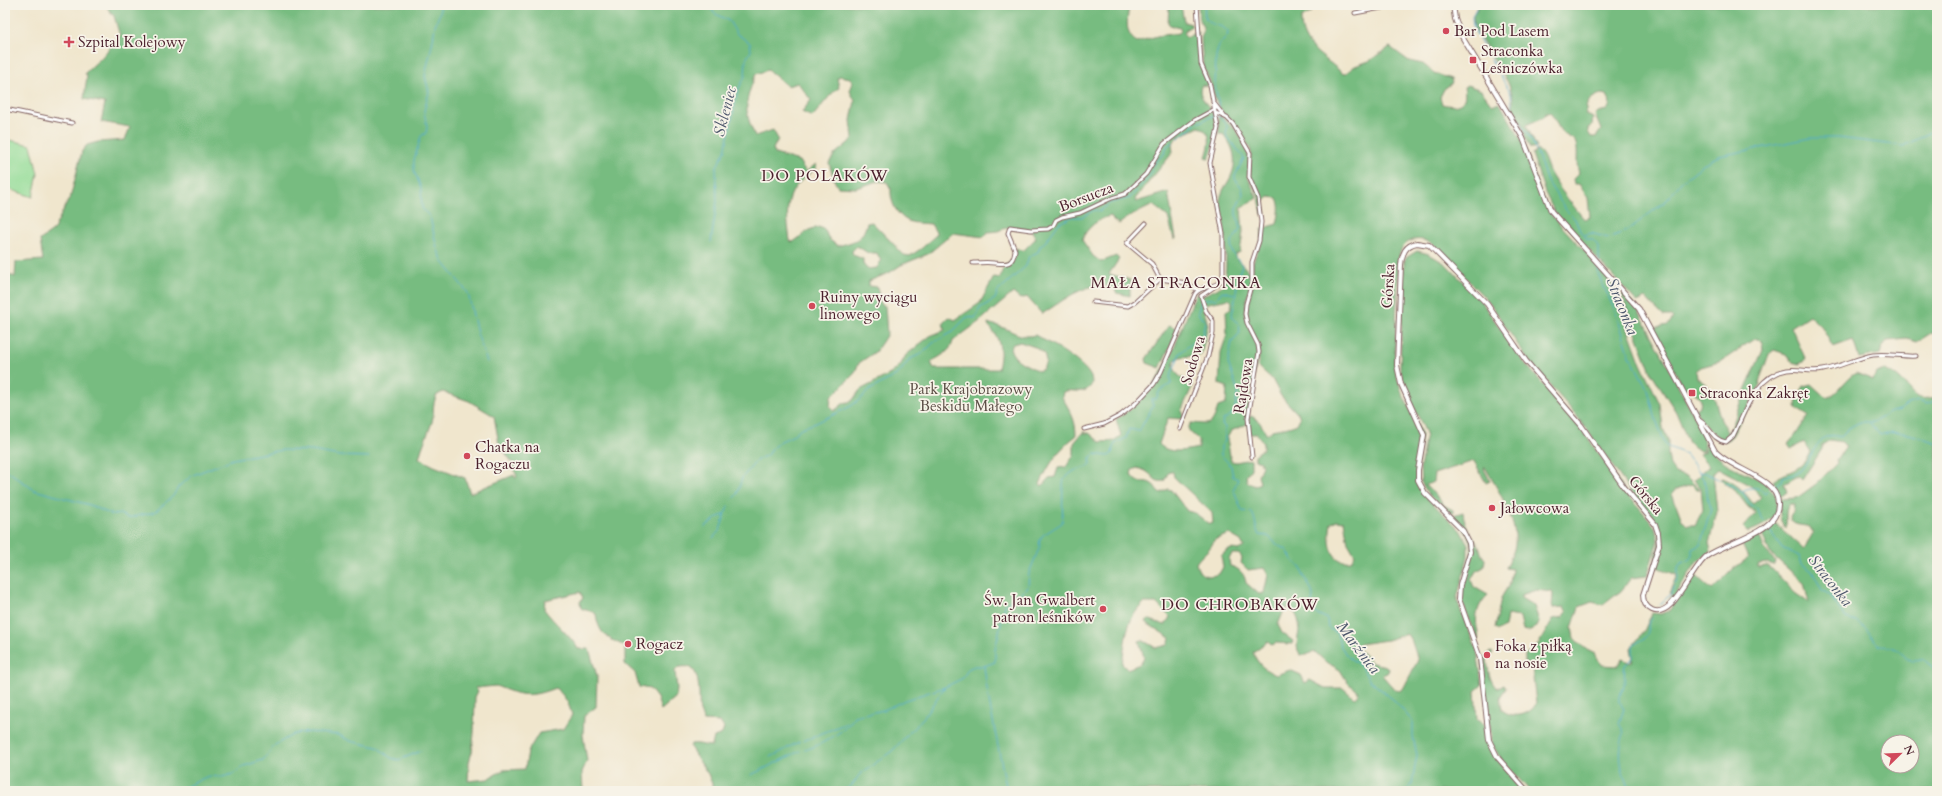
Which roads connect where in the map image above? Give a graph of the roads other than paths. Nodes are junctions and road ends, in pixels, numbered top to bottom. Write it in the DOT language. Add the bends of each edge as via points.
graph roads {
  1 [pos="1197,5"];
  2 [pos="1397,5"];
  3 [pos="1453,5"];
  4 [pos="1355,13"];
  5 [pos="1213,102"];
  6 [pos="5,108"];
  7 [pos="1214,109"];
  8 [pos="1217,114"];
  9 [pos="1225,118"];
  10 [pos="72,123"];
  11 [pos="1146,223"];
  12 [pos="973,263"];
  13 [pos="1160,278"];
  14 [pos="1219,283"];
  15 [pos="1198,290"];
  16 [pos="1093,302"];
  17 [pos="1916,356"];
  18 [pos="1697,419"];
  19 [pos="1084,429"];
  20 [pos="1180,429"];
  21 [pos="1252,457"];
  22 [pos="1527,791"];
  1 -- 5 [label="street" via="1201,64 1210,85"];
  2 -- 4 [label="street"];
  3 -- 18 [label="street, Górska" via="1461,35 1526,145 1549,207 1630,296 1645,318"];
  5 -- 7 [label="street"];
  5 -- 9 [label="street, Rajdowa"];
  6 -- 10 [label="street"];
  7 -- 8 [label="street"];
  7 -- 12 [label="street, Borsucza" via="1164,144 1146,174 1125,194 1080,213 1062,217 1048,229 1010,227 1008,233 1015,250 1010,262 1005,265"];
  8 -- 9 [label="street, Rajdowa"];
  8 -- 14 [label="street" via="1218,134 1210,163 1223,234 1223,275"];
  9 -- 21 [label="street, Rajdowa" via="1238,130 1248,147 1249,177 1258,198 1261,215 1260,235 1252,262 1252,282 1246,309 1247,324 1259,352 1248,418"];
  11 -- 13 [label="street" via="1127,243 1152,264"];
  13 -- 15 [label="street" via="1187,283"];
  13 -- 16 [label="street" via="1128,306"];
  14 -- 15 [label="street"];
  14 -- 20 [label="street, Sodowa" via="1201,297 1214,323 1211,344"];
  15 -- 19 [label="street" via="1154,384 1136,404 1121,415 1104,424"];
  17 -- 18 [label="street" via="1874,355 1824,370 1790,370 1774,374 1758,388 1733,436 1726,442 1716,438 1703,422"];
  18 -- 22 [label="street, Górska" via="1712,447 1720,456 1771,487 1778,499 1778,511 1765,527 1703,559 1671,605 1664,611 1656,611 1647,606 1643,597 1659,542 1653,521 1624,487 1581,425 1526,361 1482,299 1427,244 1415,243 1405,250 1400,275 1397,369 1424,435 1418,473 1419,483 1428,496 1463,531 1469,543 1469,556 1459,596 1480,658 1488,740 1502,763"];
}
